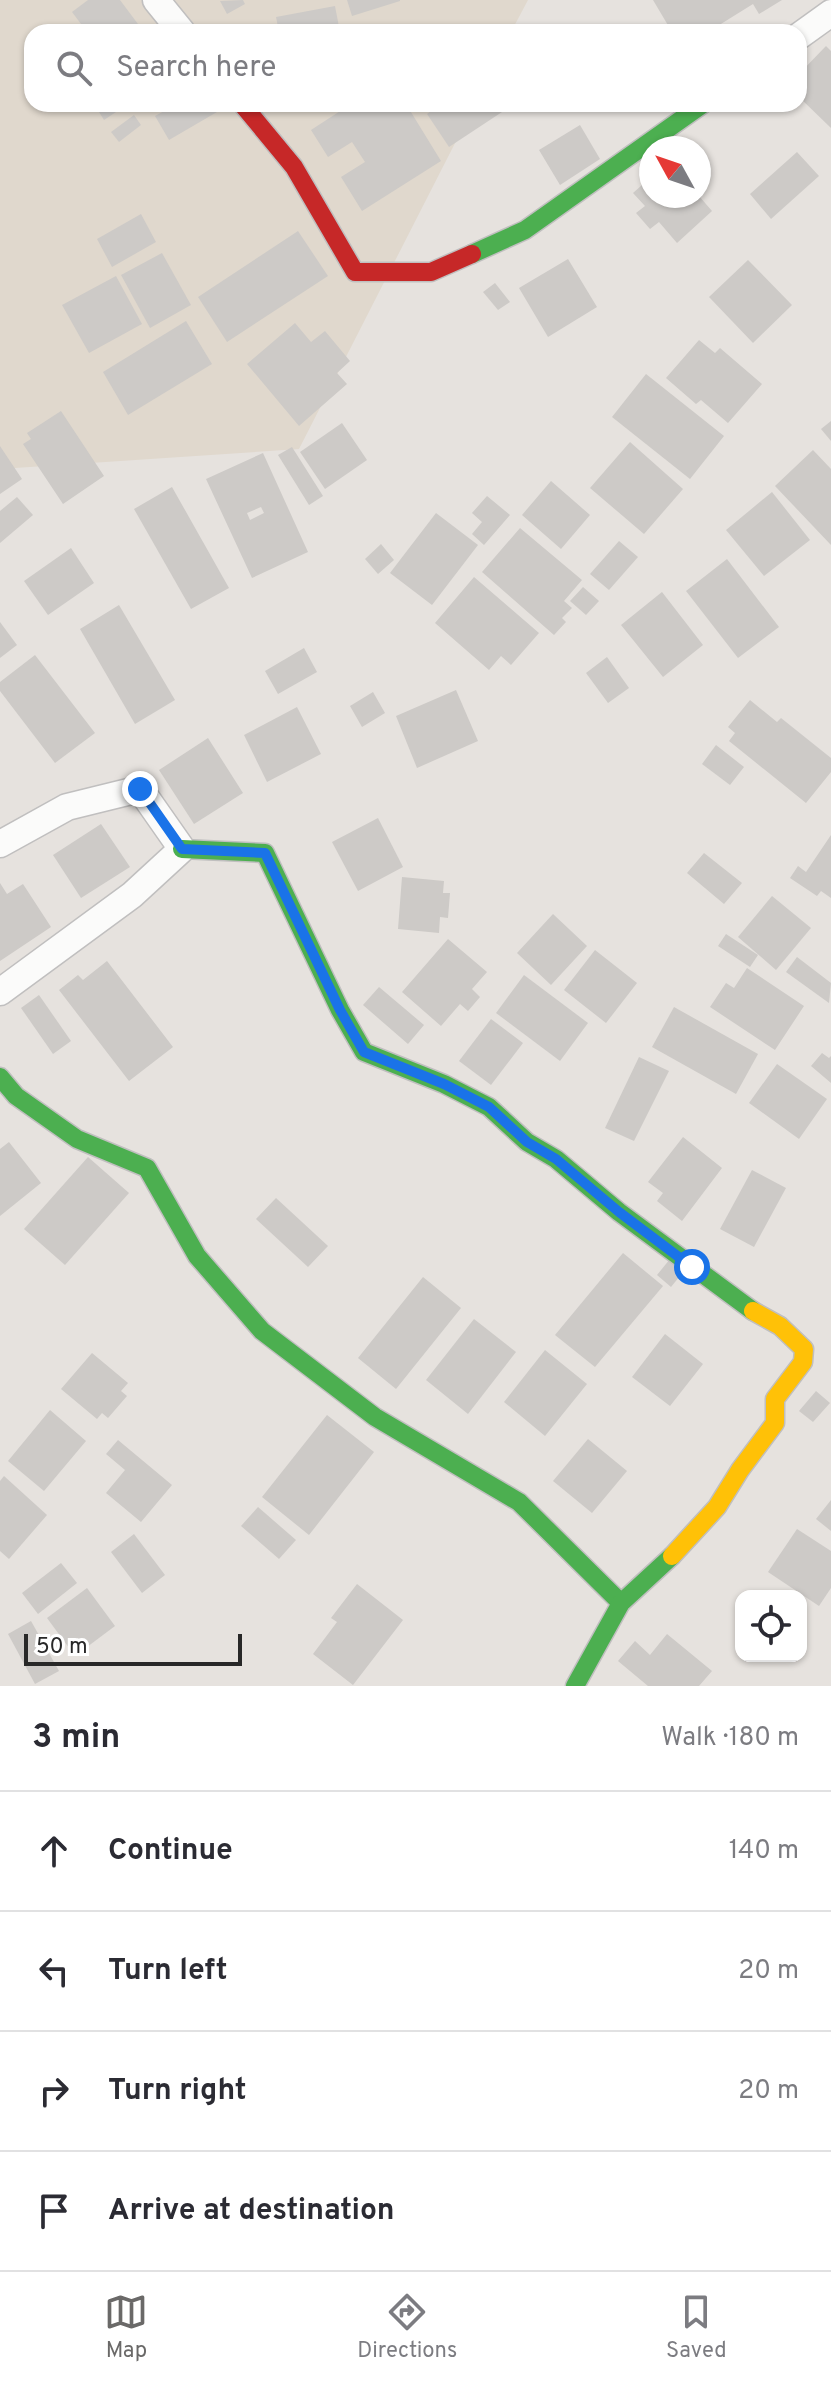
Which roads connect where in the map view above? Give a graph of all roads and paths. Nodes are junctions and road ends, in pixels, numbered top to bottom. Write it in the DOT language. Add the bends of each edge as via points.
graph roads {
  1 [pos="156,0"];
  2 [pos="831,13"];
  3 [pos="176,24"];
  4 [pos="807,30"];
  5 [pos="249,112"];
  6 [pos="692,112"];
  7 [pos="0,844"];
  8 [pos="182,849"];
  9 [pos="0,992"];
  10 [pos="0,1077"];
  11 [pos="621,1603"];
  12 [pos="575,1686"];
  1 -- 3 [label="street"];
  2 -- 4 [label="street"];
  5 -- 6 [label="street" via="294,167 355,272 431,272 525,230"];
  7 -- 8 [label="street" via="67,807 140,789"];
  8 -- 9 [label="street" via="132,895"];
  8 -- 11 [label="street" via="265,853 364,1052 489,1107 527,1142 745,1307 780,1326 804,1349 803,1362 775,1399 775,1423 717,1507"];
  10 -- 11 [label="street" via="16,1096 77,1139 147,1168 197,1256 262,1331 375,1417 519,1502"];
  11 -- 12 [label="street"];
}
